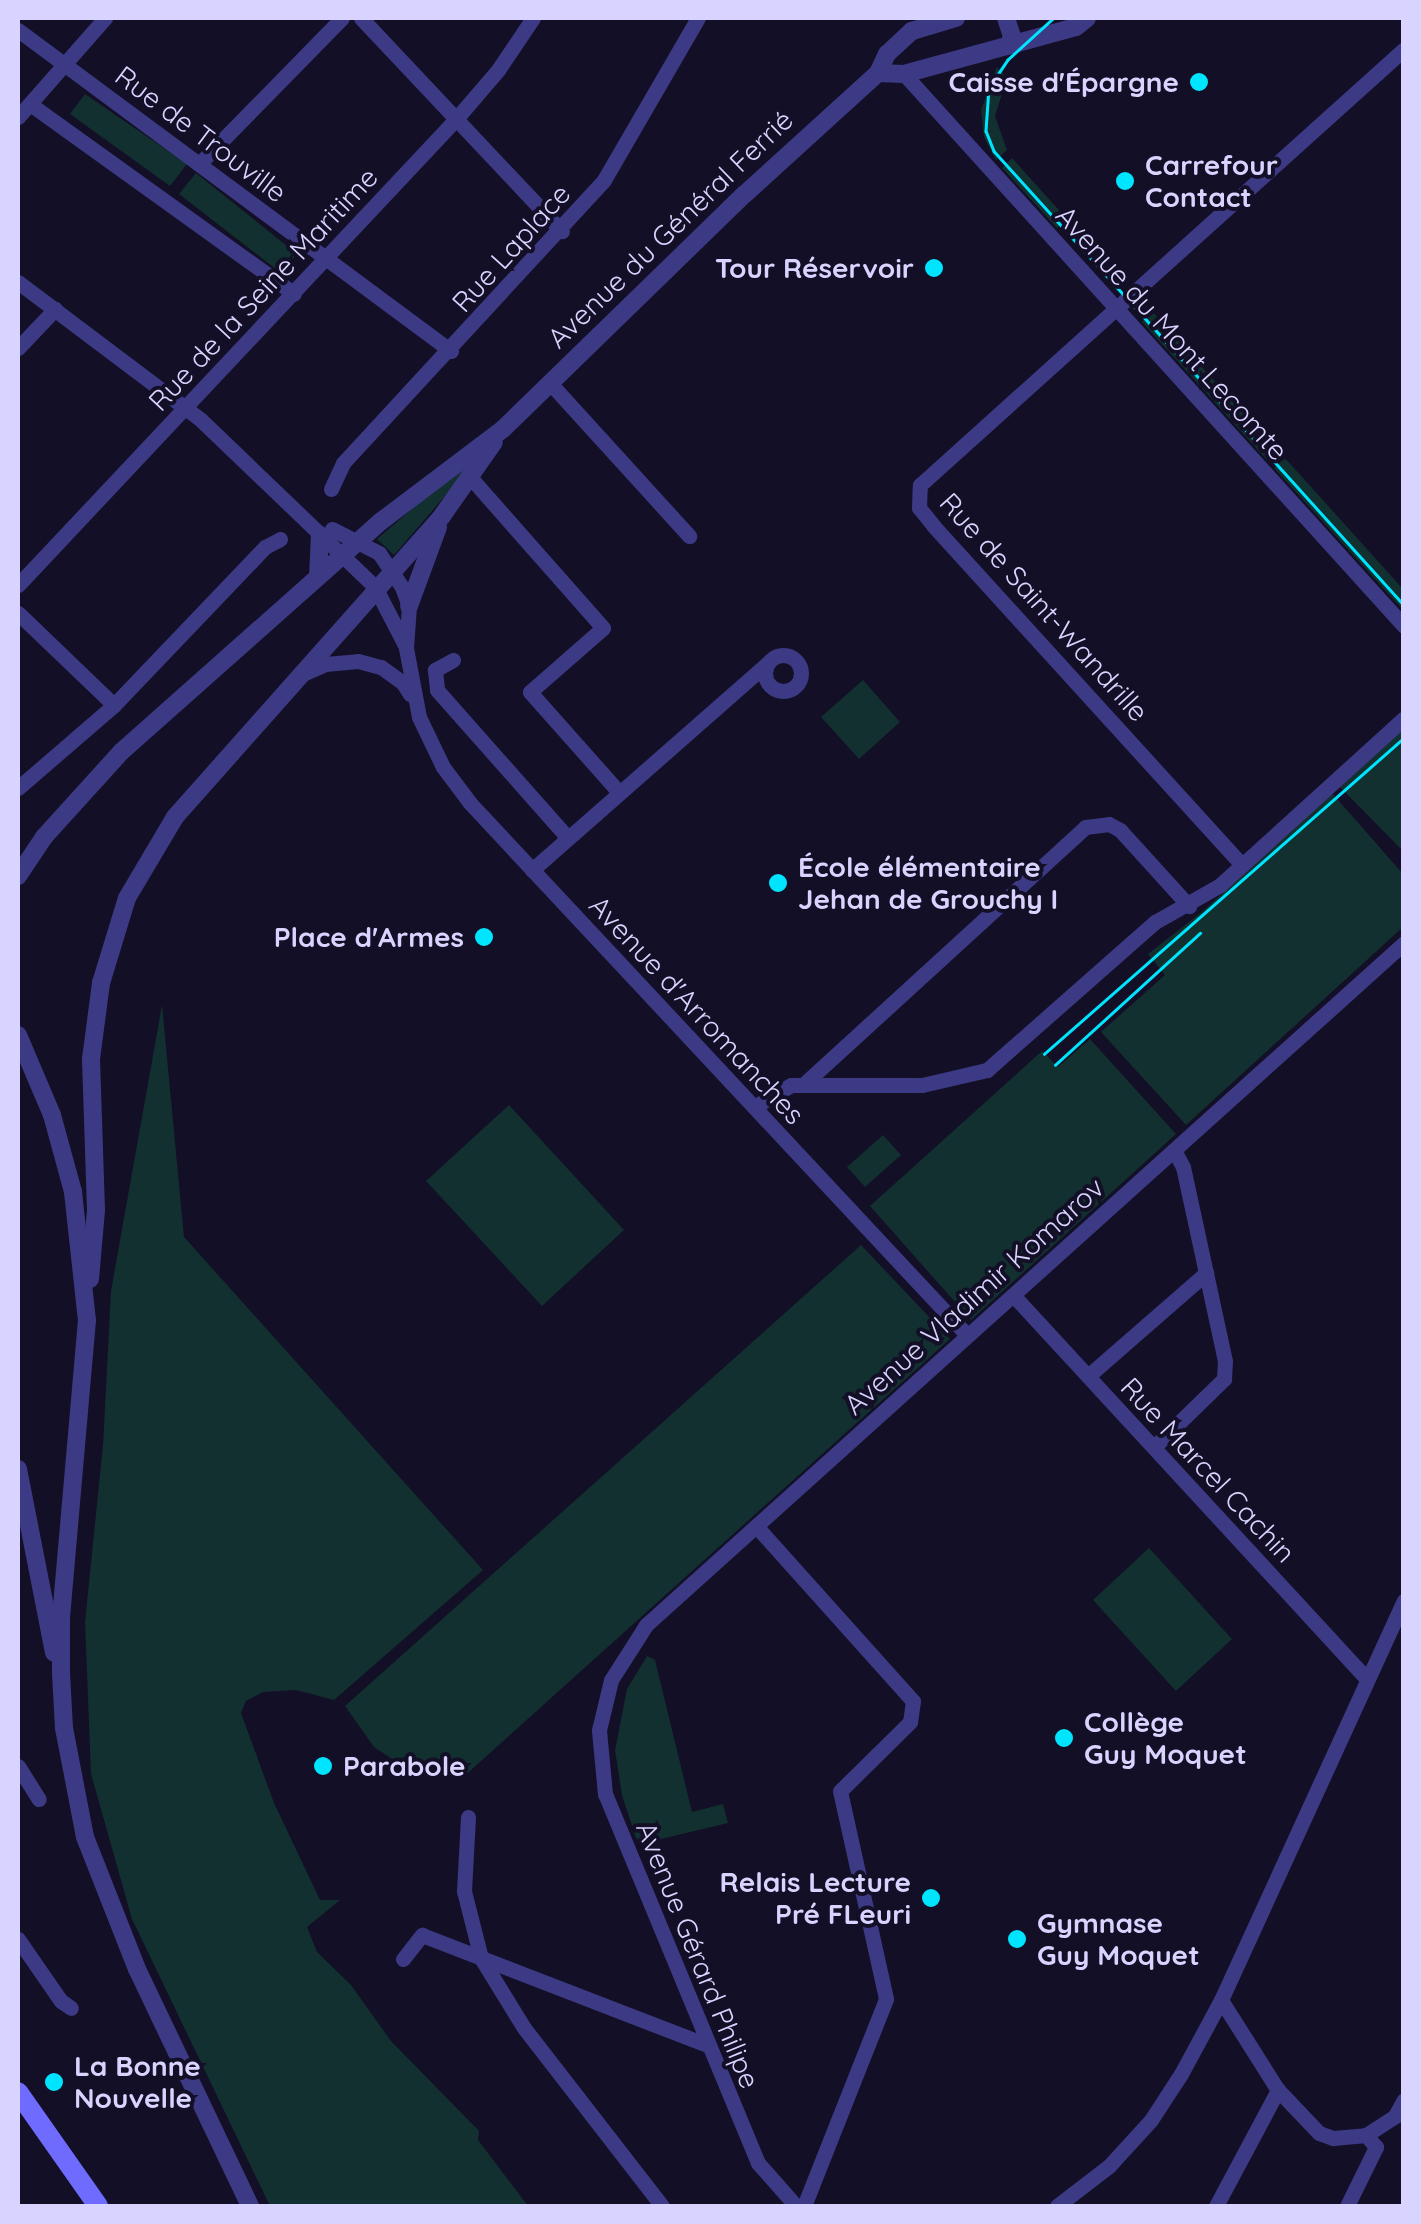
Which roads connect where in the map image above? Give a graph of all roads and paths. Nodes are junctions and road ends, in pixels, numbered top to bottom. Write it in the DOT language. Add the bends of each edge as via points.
graph roads {
  1 [pos="105,18"];
  2 [pos="342,18"];
  3 [pos="361,18"];
  4 [pos="533,18"];
  5 [pos="698,18"];
  6 [pos="956,18"];
  7 [pos="1006,18"];
  8 [pos="1087,18"];
  9 [pos="18,30"];
  10 [pos="1009,46"];
  11 [pos="1404,49"];
  12 [pos="887,54"];
  13 [pos="66,65"];
  14 [pos="878,72"];
  15 [pos="904,74"];
  16 [pos="30,104"];
  17 [pos="18,117"];
  18 [pos="456,119"];
  19 [pos="200,164"];
  20 [pos="562,231"];
  21 [pos="327,259"];
  22 [pos="18,282"];
  23 [pos="294,294"];
  24 [pos="1116,308"];
  25 [pos="55,310"];
  26 [pos="18,348"];
  27 [pos="451,351"];
  28 [pos="550,384"];
  29 [pos="187,408"];
  30 [pos="503,429"];
  31 [pos="470,477"];
  32 [pos="331,489"];
  33 [pos="442,516"];
  34 [pos="380,522"];
  35 [pos="322,530"];
  36 [pos="688,536"];
  37 [pos="280,539"];
  38 [pos="360,540"];
  39 [pos="341,557"];
  40 [pos="391,569"];
  41 [pos="318,577"];
  42 [pos="18,585"];
  43 [pos="375,587"];
  44 [pos="409,606"];
  45 [pos="18,614"];
  46 [pos="1404,626"];
  47 [pos="406,648"];
  48 [pos="453,660"];
  49 [pos="768,663"];
  50 [pos="295,678"];
  51 [pos="414,702"];
  52 [pos="114,705"];
  53 [pos="1404,718"];
  54 [pos="18,788"];
  55 [pos="618,791"];
  56 [pos="567,837"];
  57 [pos="1242,865"];
  58 [pos="532,870"];
  59 [pos="18,876"];
  60 [pos="1189,906"];
  61 [pos="1404,943"];
  62 [pos="18,1035"];
  63 [pos="804,1083"];
  64 [pos="754,1107"];
  65 [pos="1174,1150"];
  66 [pos="1206,1272"];
  67 [pos="1013,1294"];
  68 [pos="87,1320"];
  69 [pos="968,1335"];
  70 [pos="1088,1376"];
  71 [pos="1154,1447"];
  72 [pos="18,1469"];
  73 [pos="756,1526"];
  74 [pos="1404,1601"];
  75 [pos="61,1672"];
  76 [pos="1367,1679"];
  77 [pos="604,1705"];
  78 [pos="18,1766"];
  79 [pos="40,1799"];
  80 [pos="468,1817"];
  81 [pos="18,1940"];
  82 [pos="481,1958"];
  83 [pos="403,1959"];
  84 [pos="1221,2000"];
  85 [pos="72,2008"];
  86 [pos="705,2044"];
  87 [pos="1278,2090"];
  88 [pos="18,2092"];
  89 [pos="1404,2100"];
  90 [pos="1366,2136"];
  91 [pos="1350,2205"];
  92 [pos="98,2206"];
  93 [pos="249,2206"];
  94 [pos="662,2206"];
  95 [pos="796,2206"];
  96 [pos="804,2206"];
  97 [pos="1057,2206"];
  98 [pos="1216,2206"];
  1 -- 13 [label="street"];
  2 -- 19 [label="street"];
  3 -- 18 [label="street"];
  4 -- 18 [label="street, Rue de la Seine Maritime"];
  5 -- 20 [label="street, Rue Laplace" via="619,158"];
  6 -- 12 [label="street" via="912,32"];
  7 -- 10 [label="street"];
  8 -- 10 [label="street"];
  9 -- 13 [label="street, Rue de Trouville"];
  10 -- 15 [label="street"];
  11 -- 24 [label="street"];
  12 -- 14 [label="street"];
  12 -- 15 [label="street"];
  13 -- 16 [label="street"];
  13 -- 19 [label="street, Rue de Trouville"];
  14 -- 15 [label="street"];
  14 -- 28 [label="street, Avenue du Général Ferrié"];
  15 -- 24 [label="street, Avenue du Mont Lecomte"];
  16 -- 17 [label="street"];
  16 -- 23 [label="street"];
  18 -- 20 [label="street"];
  18 -- 21 [label="street, Rue de la Seine Maritime"];
  19 -- 21 [label="street, Rue de Trouville"];
  20 -- 27 [label="street, Rue Laplace"];
  21 -- 23 [label="street, Rue de la Seine Maritime"];
  21 -- 27 [label="street, Rue de Trouville"];
  22 -- 25 [label="street"];
  23 -- 29 [label="street, Rue de la Seine Maritime"];
  24 -- 46 [label="street, Avenue du Mont Lecomte"];
  24 -- 57 [label="street, Rue de Saint-Wandrille" via="929,473 920,485 920,508"];
  25 -- 26 [label="street"];
  25 -- 29 [label="street"];
  27 -- 32 [label="street, Rue Laplace" via="343,464"];
  28 -- 30 [label="street, Avenue du Général Ferrié"];
  28 -- 36 [label="street"];
  29 -- 35 [label="street"];
  29 -- 42 [label="street, Rue de la Seine Maritime"];
  30 -- 31 [label="street"];
  30 -- 34 [label="street"];
  31 -- 33 [label="street"];
  31 -- 55 [label="street" via="603,628 530,692"];
  33 -- 40 [label="street"];
  33 -- 44 [label="street"];
  34 -- 35 [label="street"];
  34 -- 38 [label="street"];
  35 -- 38 [label="street"];
  35 -- 39 [label="street"];
  35 -- 41 [label="street"];
  37 -- 52 [label="street"];
  38 -- 39 [label="street"];
  38 -- 40 [label="street"];
  39 -- 41 [label="street"];
  39 -- 43 [label="street"];
  40 -- 43 [label="street"];
  40 -- 44 [label="street"];
  41 -- 59 [label="street" via="121,752 44,836"];
  43 -- 47 [label="street, Avenue d'Arromanches"];
  43 -- 50 [label="street"];
  44 -- 47 [label="street, Avenue d'Arromanches"];
  45 -- 52 [label="street"];
  47 -- 51 [label="street, Avenue d'Arromanches"];
  48 -- 56 [label="street" via="435,670 437,690"];
  49 -- 55 [label="street"];
  50 -- 51 [label="street, Avenue d'Arromanches" via="325,664 358,661 403,682"];
  50 -- 68 [label="street" via="175,817 126,898 109,949 90,1059 96,1210"];
  51 -- 58 [label="street, Avenue d'Arromanches" via="455,784"];
  52 -- 54 [label="street"];
  53 -- 57 [label="street"];
  55 -- 56 [label="street"];
  56 -- 58 [label="street"];
  57 -- 60 [label="street"];
  58 -- 64 [label="street, Avenue d'Arromanches"];
  60 -- 63 [label="street" via="1155,922 988,1070 922,1086"];
  60 -- 63 [label="street" via="1120,830 1084,827"];
  61 -- 65 [label="street, Avenue Vladimir Komarov"];
  62 -- 68 [label="street" via="52,1115 73,1192"];
  63 -- 64 [label="street" via="775,1091"];
  64 -- 69 [label="street, Avenue d'Arromanches"];
  65 -- 66 [label="street"];
  65 -- 67 [label="street, Avenue Vladimir Komarov"];
  66 -- 70 [label="street"];
  66 -- 71 [label="street" via="1224,1379"];
  67 -- 69 [label="street, Avenue Vladimir Komarov"];
  67 -- 70 [label="street, Rue Marcel Cachin"];
  68 -- 75 [label="street"];
  69 -- 73 [label="street, Avenue Vladimir Komarov"];
  70 -- 71 [label="street, Rue Marcel Cachin"];
  71 -- 76 [label="street, Rue Marcel Cachin"];
  72 -- 75 [label="street"];
  73 -- 77 [label="street, Avenue Vladimir Komarov" via="646,1624 610,1680"];
  73 -- 96 [label="street" via="913,1700 910,1722 840,1791 886,1999"];
  74 -- 76 [label="street"];
  75 -- 93 [label="street" via="64,1728 85,1837 137,1969"];
  76 -- 84 [label="street"];
  77 -- 86 [label="street, Avenue Gérard Philipe" via="599,1730 605,1794"];
  78 -- 79 [label="street"];
  80 -- 82 [label="street" via="464,1891"];
  81 -- 85 [label="street"];
  82 -- 83 [label="street" via="422,1934"];
  82 -- 86 [label="street"];
  82 -- 94 [label="street" via="524,2028"];
  84 -- 87 [label="street"];
  84 -- 97 [label="street" via="1151,2120 1109,2166"];
  86 -- 95 [label="street, Avenue Gérard Philipe" via="758,2163"];
  87 -- 90 [label="street" via="1319,2133"];
  87 -- 98 [label="street"];
  88 -- 92 [label="main road"];
  89 -- 90 [label="street" via="1395,2116"];
  90 -- 91 [label="street" via="1376,2147"];
}
